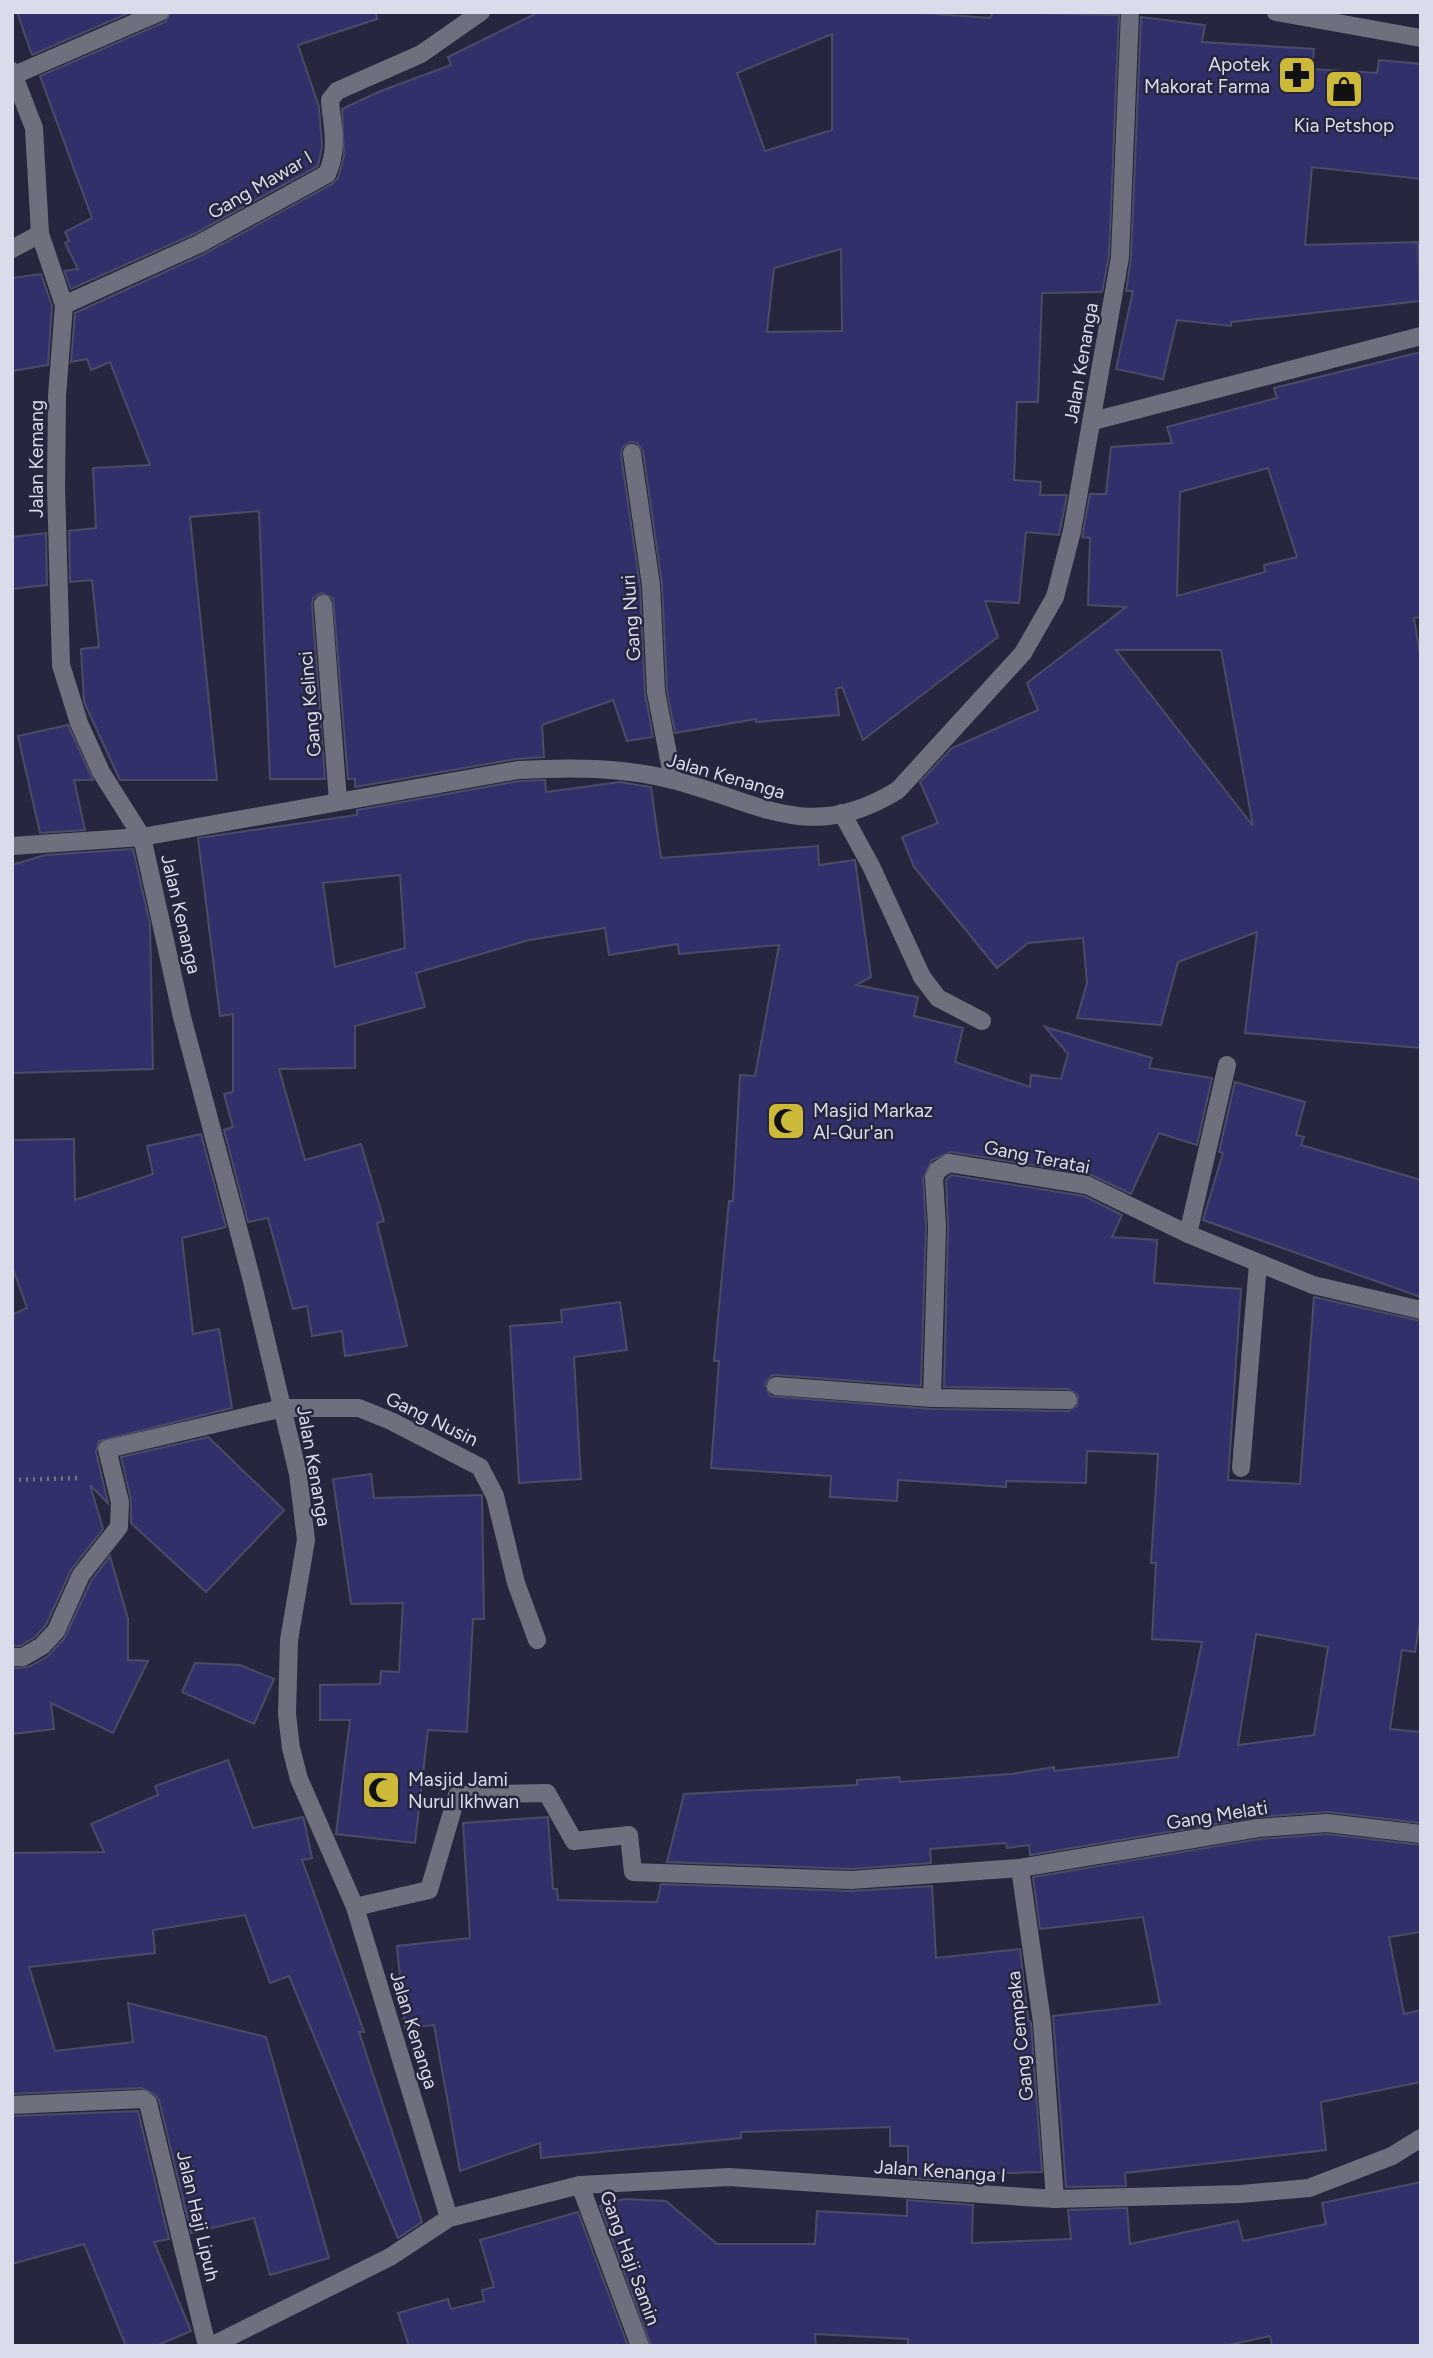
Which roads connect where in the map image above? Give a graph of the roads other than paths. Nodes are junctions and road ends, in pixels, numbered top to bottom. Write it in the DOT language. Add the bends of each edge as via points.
graph roads {
  1 [pos="160,12"];
  2 [pos="481,12"];
  3 [pos="1129,12"];
  4 [pos="1276,12"];
  5 [pos="1421,38"];
  6 [pos="13,74"];
  7 [pos="40,234"];
  8 [pos="12,249"];
  9 [pos="64,305"];
  10 [pos="1421,336"];
  11 [pos="1093,421"];
  12 [pos="632,453"];
  13 [pos="323,604"];
  14 [pos="673,780"];
  15 [pos="338,801"];
  16 [pos="842,813"];
  17 [pos="142,836"];
  18 [pos="12,846"];
  19 [pos="982,1021"];
  20 [pos="1227,1065"];
  21 [pos="1188,1234"];
  22 [pos="1258,1264"];
  23 [pos="1421,1310"];
  24 [pos="776,1386"];
  25 [pos="932,1398"];
  26 [pos="1068,1399"];
  27 [pos="283,1408"];
  28 [pos="1241,1468"];
  29 [pos="537,1640"];
  30 [pos="12,1657"];
  31 [pos="1421,1834"];
  32 [pos="1020,1868"];
  33 [pos="355,1907"];
  34 [pos="12,2105"];
  35 [pos="1421,2138"];
  36 [pos="580,2185"];
  37 [pos="1055,2199"];
  38 [pos="449,2218"];
  39 [pos="209,2346"];
  40 [pos="640,2346"];
  1 -- 6 [label="street"];
  2 -- 9 [label="street, Gang Mawar I" via="421,54 337,91 330,100 335,157 327,174 199,244"];
  3 -- 11 [label="street, Jalan Kenanga" via="1124,225"];
  4 -- 5 [label="street"];
  6 -- 7 [label="street, Jalan Kemang" via="34,128"];
  7 -- 8 [label="street"];
  7 -- 9 [label="street, Jalan Kemang"];
  9 -- 17 [label="street, Jalan Kemang" via="56,488 61,665 101,772"];
  10 -- 11 [label="street"];
  11 -- 16 [label="street, Jalan Kenanga" via="1072,531 1044,621 1014,663 898,790 876,804"];
  12 -- 14 [label="street, Gang Nuri" via="651,584 656,692"];
  13 -- 15 [label="street, Gang Kelinci"];
  14 -- 15 [label="street, Jalan Kenanga" via="619,770 553,768"];
  14 -- 16 [label="street, Jalan Kenanga" via="761,811 803,818"];
  15 -- 17 [label="street, Jalan Kenanga"];
  16 -- 19 [label="street" via="922,977 937,998"];
  17 -- 18 [label="street"];
  17 -- 27 [label="street, Jalan Kenanga" via="182,1017"];
  20 -- 21 [label="street"];
  21 -- 22 [label="street, Gang Teratai"];
  21 -- 25 [label="street, Gang Teratai" via="1087,1185 949,1163 938,1170 934,1178"];
  22 -- 23 [label="street, Gang Teratai" via="1313,1285"];
  22 -- 28 [label="street"];
  24 -- 25 [label="street"];
  25 -- 26 [label="street"];
  27 -- 29 [label="street, Gang Nusin" via="359,1408 480,1467 495,1496 516,1583"];
  27 -- 30 [label="street, Gang Nusin" via="107,1449 120,1503 119,1527 80,1575 56,1631 42,1646 23,1657"];
  27 -- 33 [label="street, Jalan Kenanga" via="302,1495 306,1540 289,1640 291,1748 299,1779"];
  31 -- 32 [label="street, Gang Melati" via="1327,1823 1258,1828"];
  32 -- 33 [label="street, Gang Melati" via="851,1880 633,1872 629,1835 574,1841 547,1793 457,1795 429,1890"];
  32 -- 37 [label="street, Gang Cempaka" via="1042,2022"];
  33 -- 38 [label="street, Jalan Kenanga"];
  34 -- 39 [label="street, Jalan Haji Lipuh" via="142,2099 148,2103"];
  35 -- 37 [label="street, Jalan Kenanga I" via="1392,2156 1309,2188"];
  36 -- 37 [label="street, Jalan Kenanga I" via="729,2177"];
  36 -- 38 [label="street, Jalan Kenanga I"];
  36 -- 40 [label="street, Gang Haji Samin"];
  38 -- 39 [label="street" via="390,2257"];
}
